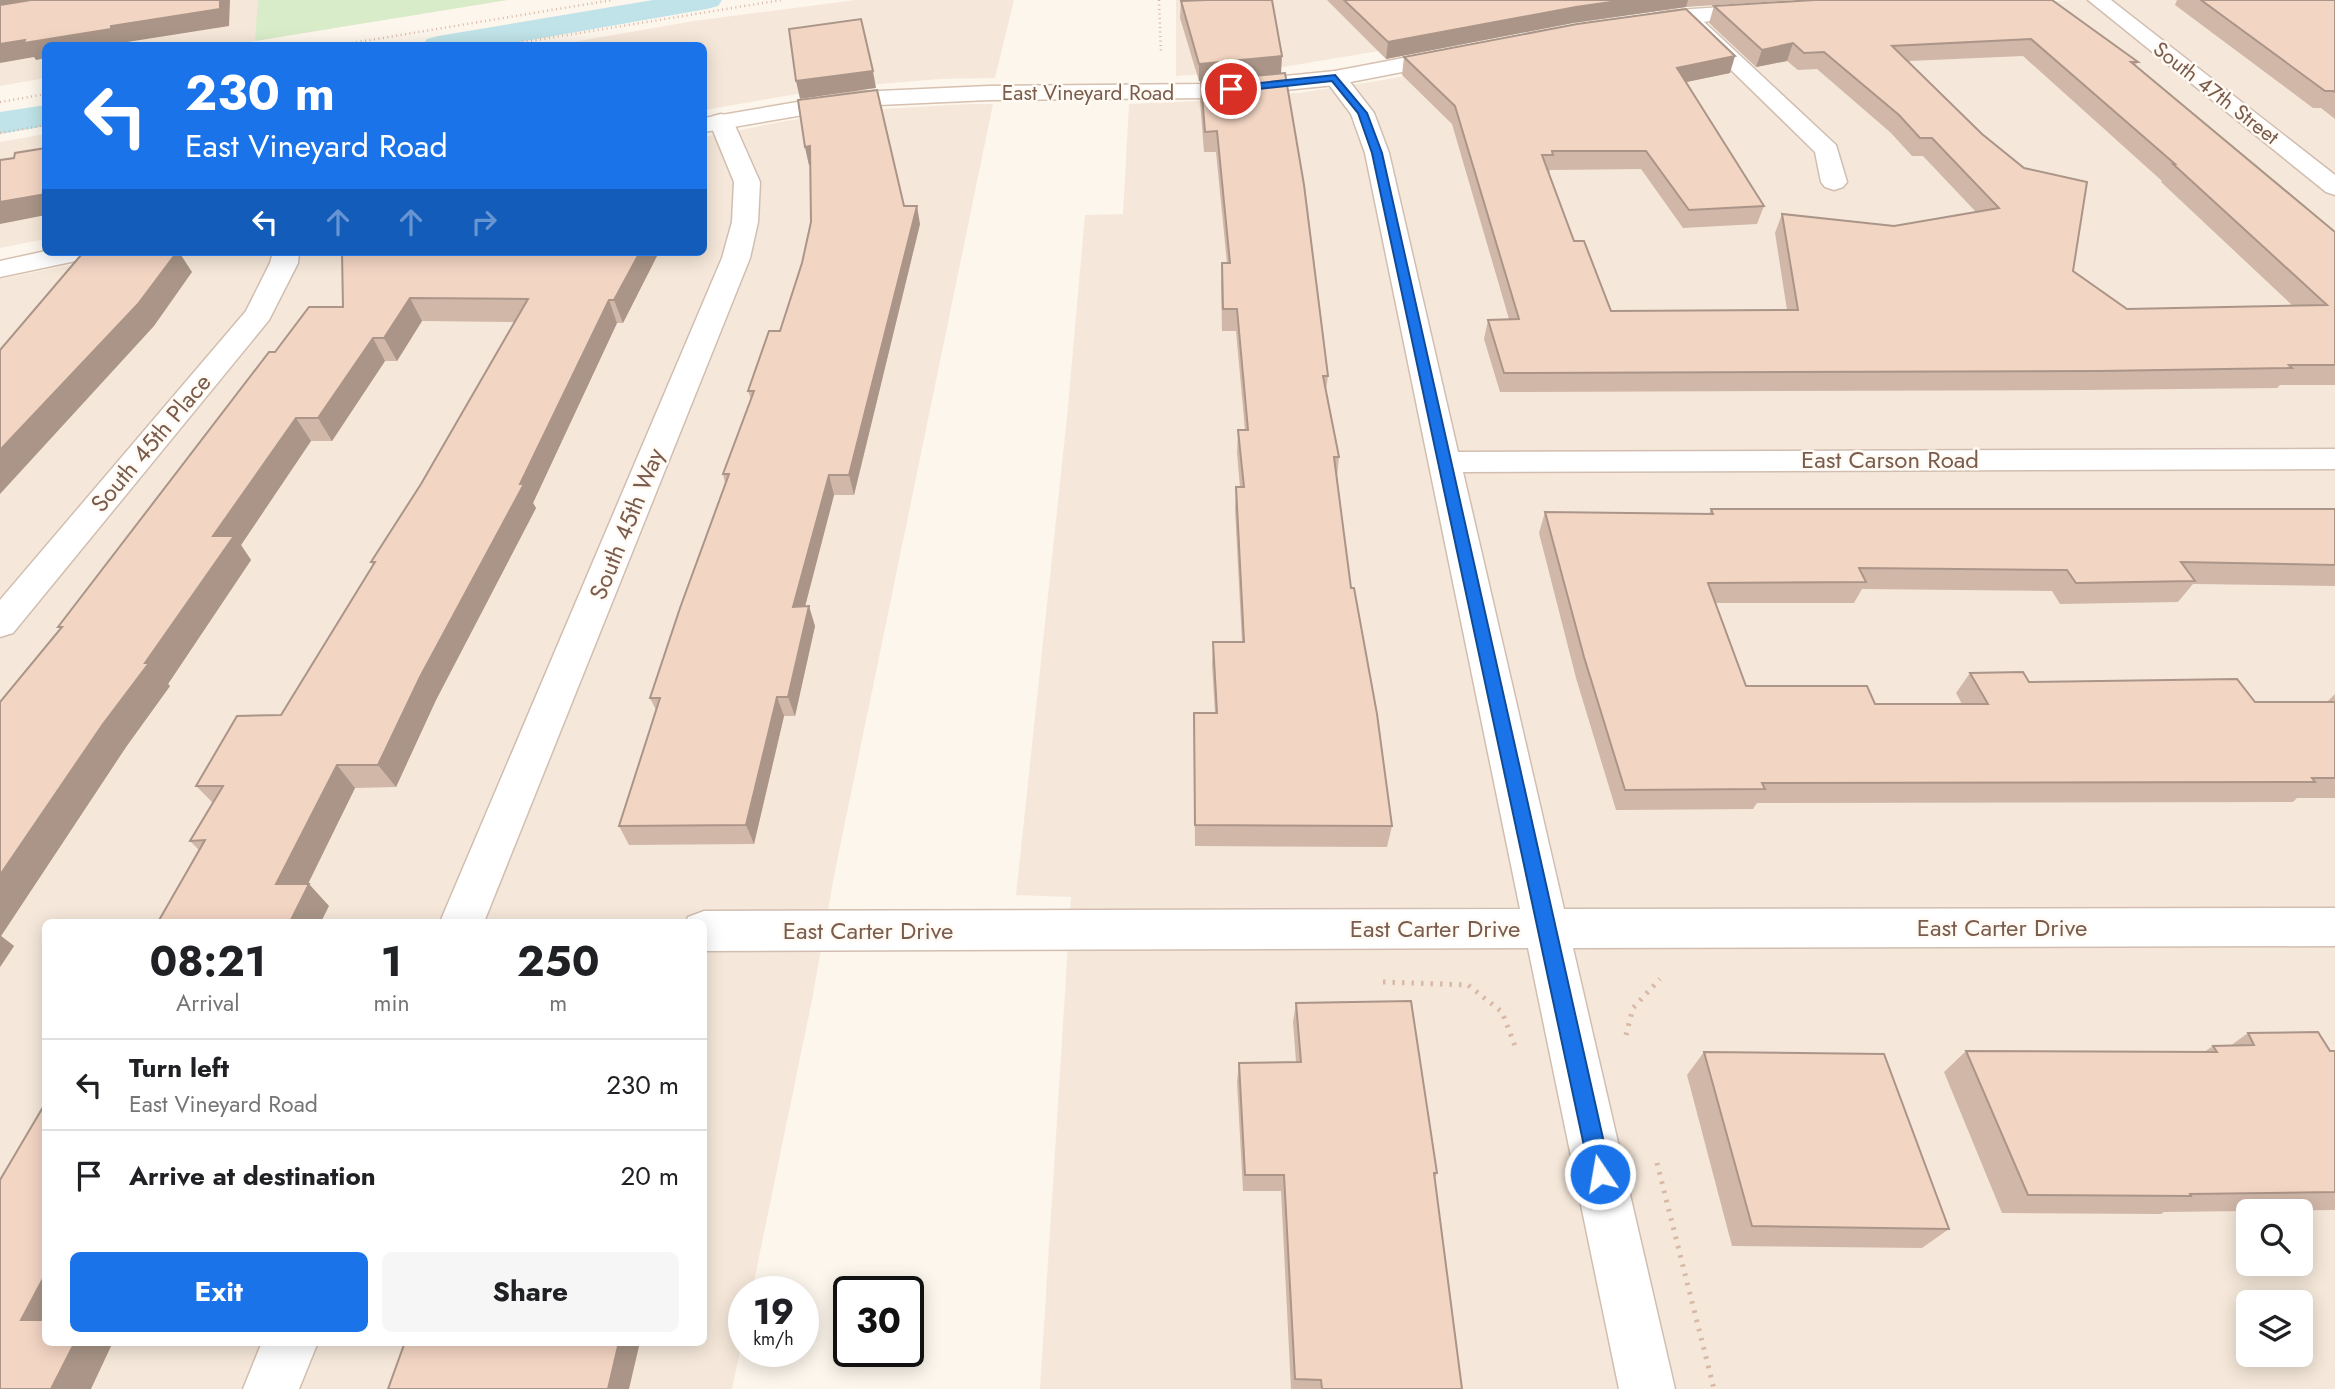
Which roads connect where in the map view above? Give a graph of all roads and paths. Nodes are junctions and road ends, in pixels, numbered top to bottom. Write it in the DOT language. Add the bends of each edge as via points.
graph roads {
  1 [pos="612,0"];
  2 [pos="781,0"];
  3 [pos="1159,0"];
  4 [pos="2098,0"];
  5 [pos="1781,10"];
  6 [pos="1686,16"];
  7 [pos="1623,25"];
  8 [pos="358,42"];
  9 [pos="524,42"];
  10 [pos="1480,50"];
  11 [pos="1335,78"];
  12 [pos="1162,93"];
  13 [pos="42,95"];
  14 [pos="0,102"];
  15 [pos="712,123"];
  16 [pos="42,126"];
  17 [pos="0,133"];
  18 [pos="1834,182"];
  19 [pos="2334,186"];
  20 [pos="61,256"];
  21 [pos="286,256"];
  22 [pos="0,269"];
  23 [pos="2335,459"];
  24 [pos="1445,462"];
  25 [pos="0,624"];
  26 [pos="463,919"];
  27 [pos="2335,927"];
  28 [pos="1546,929"];
  29 [pos="707,931"];
  30 [pos="1674,978"];
  31 [pos="1383,982"];
  32 [pos="1625,1038"];
  33 [pos="1516,1048"];
  34 [pos="1656,1159"];
  35 [pos="288,1346"];
  36 [pos="271,1389"];
  37 [pos="1647,1389"];
  38 [pos="1714,1389"];
  1 -- 8 [label="path"];
  2 -- 9 [label="path"];
  3 -- 12 [label="path"];
  4 -- 19 [label="street, South 47th Street"];
  5 -- 6 [label="street"];
  6 -- 7 [label="street"];
  6 -- 18 [label="street" via="1827,150"];
  10 -- 11 [label="street, East Vineyard Road"];
  11 -- 12 [label="street, East Vineyard Road"];
  11 -- 24 [label="street" via="1362,113 1377,153"];
  12 -- 15 [label="street, East Vineyard Road" via="856,99"];
  13 -- 14 [label="path"];
  15 -- 26 [label="street, South 45th Way" via="747,182 745,222 736,258"];
  16 -- 17 [label="path"];
  20 -- 22 [label="street"];
  21 -- 25 [label="street, South 45th Place" via="258,314"];
  23 -- 24 [label="street, East Carson Road"];
  24 -- 28 [label="street"];
  27 -- 28 [label="street, East Carter Drive"];
  28 -- 29 [label="street, East Carter Drive"];
  28 -- 37 [label="street"];
  30 -- 32 [label="path" via="1661,978 1633,1007"];
  31 -- 33 [label="path" via="1468,985 1502,1012"];
  34 -- 38 [label="path"];
  35 -- 36 [label="street"];
}
